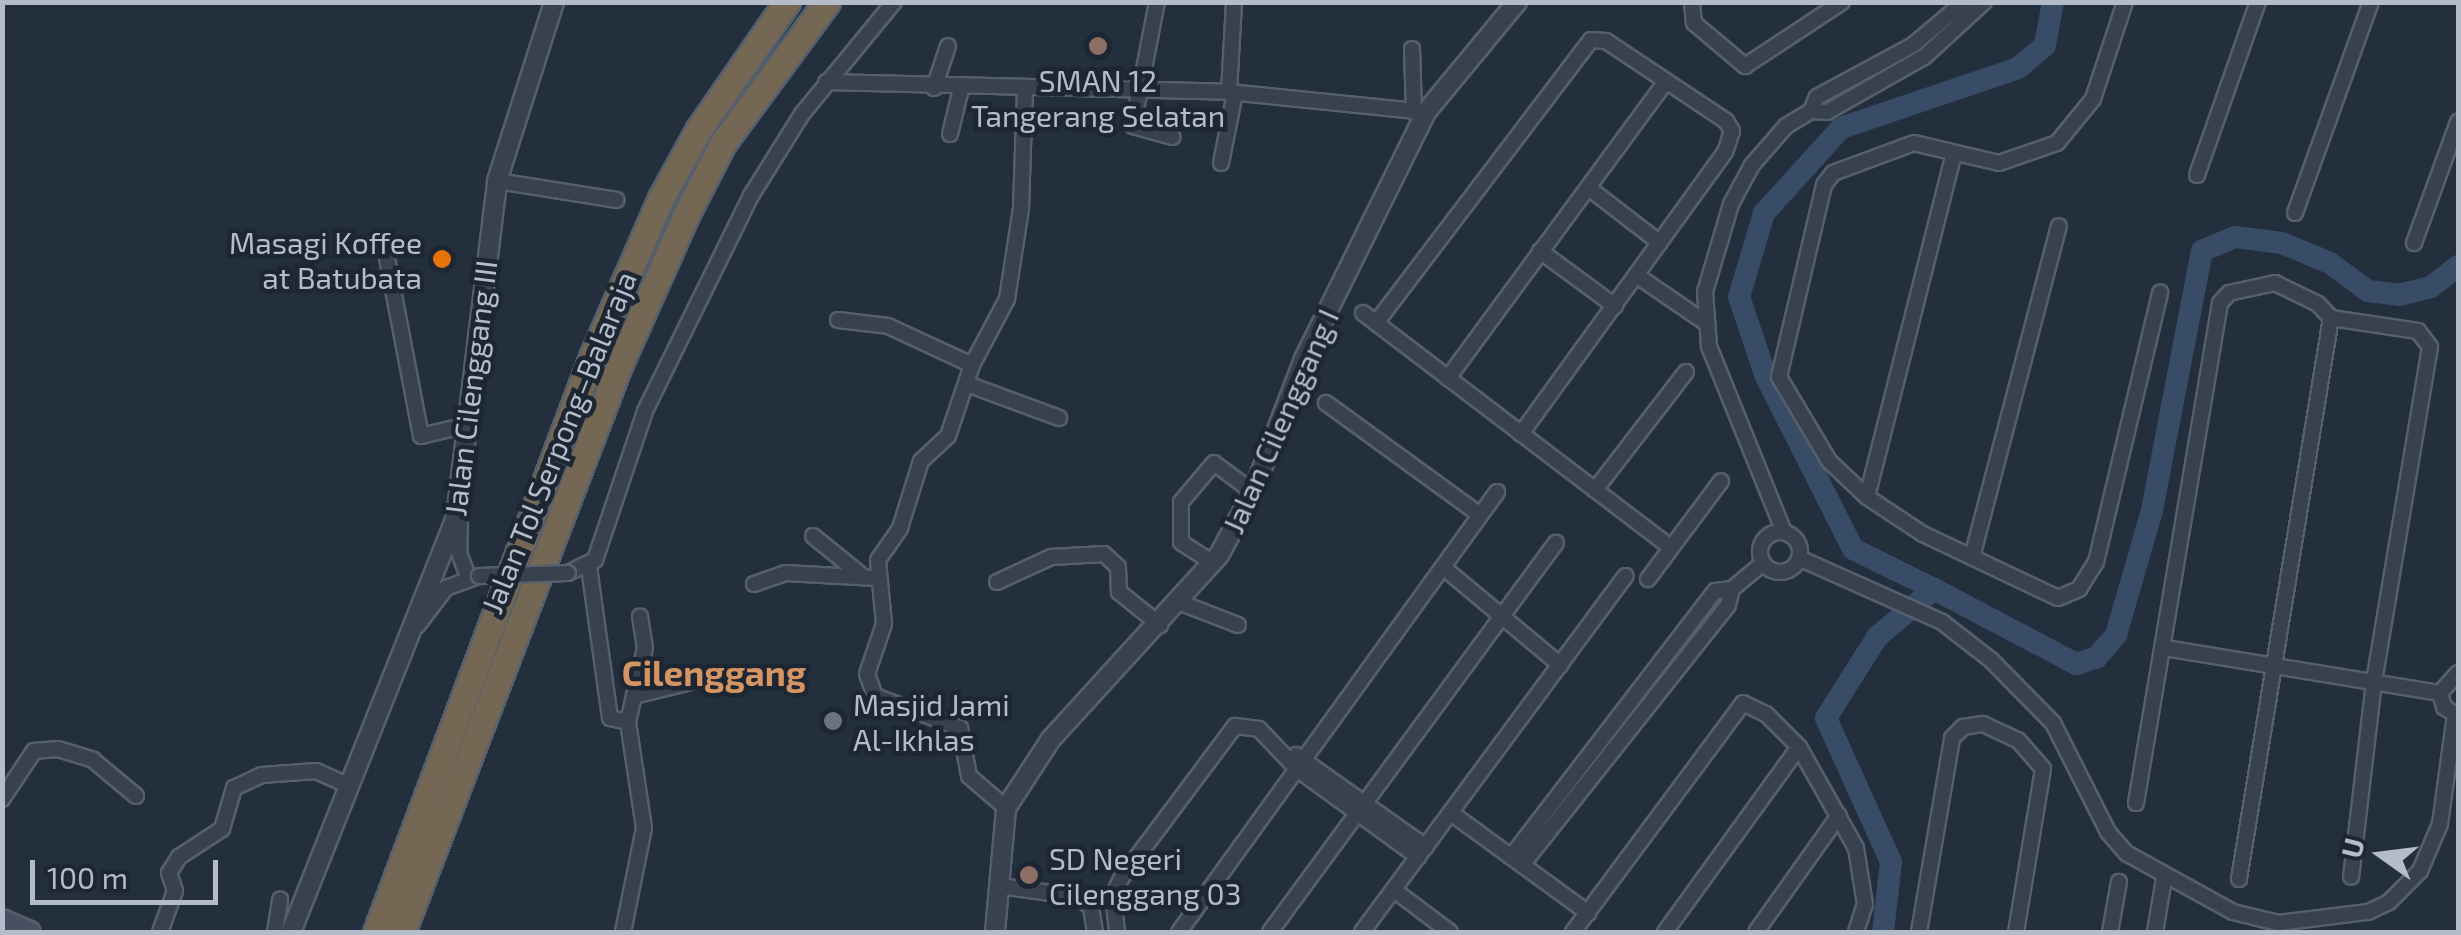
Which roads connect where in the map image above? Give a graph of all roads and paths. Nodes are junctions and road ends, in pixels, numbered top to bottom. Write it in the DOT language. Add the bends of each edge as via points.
graph roads {
  1 [pos="554,2"];
  2 [pos="788,2"];
  3 [pos="826,2"];
  4 [pos="894,2"];
  5 [pos="1157,2"];
  6 [pos="1234,2"];
  7 [pos="1517,2"];
  8 [pos="1692,2"];
  9 [pos="1842,2"];
  10 [pos="1964,2"];
  11 [pos="2126,2"];
  12 [pos="2258,2"];
  13 [pos="2371,2"];
  14 [pos="1980,4"];
  15 [pos="1820,8"];
  16 [pos="948,46"];
  17 [pos="1412,49"];
  18 [pos="826,82"];
  19 [pos="1665,82"];
  20 [pos="934,88"];
  21 [pos="961,88"];
  22 [pos="1144,90"];
  23 [pos="1024,91"];
  24 [pos="1232,92"];
  25 [pos="1420,112"];
  26 [pos="1811,112"];
  27 [pos="2458,122"];
  28 [pos="950,134"];
  29 [pos="1174,137"];
  30 [pos="1954,154"];
  31 [pos="1221,164"];
  32 [pos="2197,175"];
  33 [pos="497,181"];
  34 [pos="1590,189"];
  35 [pos="617,200"];
  36 [pos="2295,214"];
  37 [pos="2060,226"];
  38 [pos="1660,243"];
  39 [pos="2414,243"];
  40 [pos="1540,251"];
  41 [pos="387,258"];
  42 [pos="1636,276"];
  43 [pos="2160,293"];
  44 [pos="1615,306"];
  45 [pos="1363,313"];
  46 [pos="2330,318"];
  47 [pos="838,320"];
  48 [pos="1376,323"];
  49 [pos="1706,323"];
  50 [pos="972,364"];
  51 [pos="1686,372"];
  52 [pos="1448,378"];
  53 [pos="970,385"];
  54 [pos="1326,404"];
  55 [pos="1058,418"];
  56 [pos="471,424"];
  57 [pos="1521,434"];
  58 [pos="1721,480"];
  59 [pos="1595,490"];
  60 [pos="1252,492"];
  61 [pos="1496,492"];
  62 [pos="1867,497"];
  63 [pos="460,500"];
  64 [pos="1480,515"];
  65 [pos="1784,532"];
  66 [pos="813,536"];
  67 [pos="1556,542"];
  68 [pos="1671,548"];
  69 [pos="1972,557"];
  70 [pos="1800,558"];
  71 [pos="1213,563"];
  72 [pos="1763,563"];
  73 [pos="1443,566"];
  74 [pos="590,568"];
  75 [pos="473,576"];
  76 [pos="867,576"];
  77 [pos="1625,576"];
  78 [pos="1648,579"];
  79 [pos="996,582"];
  80 [pos="754,584"];
  81 [pos="1181,603"];
  82 [pos="640,616"];
  83 [pos="1504,618"];
  84 [pos="1160,625"];
  85 [pos="1238,625"];
  86 [pos="416,627"];
  87 [pos="2165,648"];
  88 [pos="1560,665"];
  89 [pos="2274,666"];
  90 [pos="2458,673"];
  91 [pos="698,680"];
  92 [pos="2374,682"];
  93 [pos="2440,693"];
  94 [pos="634,696"];
  95 [pos="2457,716"];
  96 [pos="628,722"];
  97 [pos="1799,747"];
  98 [pos="1301,764"];
  99 [pos="349,786"];
  100 [pos="136,796"];
  101 [pos="2,799"];
  102 [pos="2136,803"];
  103 [pos="1006,808"];
  104 [pos="1362,808"];
  105 [pos="1451,813"];
  106 [pos="1839,814"];
  107 [pos="1422,852"];
  108 [pos="1517,861"];
  109 [pos="2351,877"];
  110 [pos="2164,879"];
  111 [pos="2238,879"];
  112 [pos="2119,882"];
  113 [pos="1000,886"];
  114 [pos="1394,890"];
  115 [pos="280,899"];
  116 [pos="1588,913"];
  117 [pos="2,920"];
  118 [pos="30,932"];
  119 [pos="160,932"];
  120 [pos="275,932"];
  121 [pos="291,932"];
  122 [pos="376,932"];
  123 [pos="402,932"];
  124 [pos="622,932"];
  125 [pos="995,932"];
  126 [pos="1094,932"];
  127 [pos="1117,932"];
  128 [pos="1179,932"];
  129 [pos="1270,932"];
  130 [pos="1362,932"];
  131 [pos="1450,932"];
  132 [pos="1573,932"];
  133 [pos="1665,932"];
  134 [pos="1756,932"];
  135 [pos="1856,932"];
  136 [pos="1919,932"];
  137 [pos="2016,932"];
  138 [pos="2110,932"];
  139 [pos="2155,932"];
  1 -- 33 [label="street, Jalan Cilenggang III"];
  2 -- 122 [label="highway, Jalan Tol Serpong–Balaraja" via="698,129 661,198 578,392"];
  3 -- 123 [label="highway, Jalan Tol Serpong–Balaraja" via="734,128 688,212 611,386"];
  4 -- 18 [label="street"];
  5 -- 22 [label="street"];
  6 -- 24 [label="street"];
  7 -- 25 [label="street, Jalan Cilenggang I"];
  8 -- 15 [label="street" via="1694,23 1745,66"];
  9 -- 15 [label="street"];
  10 -- 26 [label="street" via="1913,44 1817,97"];
  11 -- 30 [label="street" via="2093,99 2057,143 1999,162"];
  12 -- 32 [label="street"];
  13 -- 36 [label="street"];
  14 -- 26 [label="street" via="1924,57 1827,112"];
  16 -- 20 [label="street"];
  17 -- 25 [label="street"];
  18 -- 20 [label="street"];
  18 -- 74 [label="street" via="773,159 710,274 645,412"];
  19 -- 34 [label="street"];
  19 -- 38 [label="street" via="1732,130 1725,152"];
  19 -- 48 [label="street" via="1606,41 1581,46"];
  20 -- 21 [label="street"];
  21 -- 23 [label="street"];
  21 -- 28 [label="street"];
  22 -- 23 [label="street"];
  22 -- 24 [label="street"];
  22 -- 29 [label="street" via="1133,126"];
  23 -- 50 [label="street" via="1020,209 1007,300"];
  24 -- 25 [label="street"];
  24 -- 31 [label="street"];
  25 -- 60 [label="street, Jalan Cilenggang I" via="1304,359"];
  26 -- 49 [label="street" via="1786,126 1752,164 1731,204 1707,281"];
  27 -- 39 [label="street"];
  30 -- 62 [label="street"];
  30 -- 62 [label="street" via="1914,143 1899,146 1842,167 1824,185 1779,377 1829,461"];
  33 -- 35 [label="street"];
  33 -- 56 [label="street, Jalan Cilenggang III"];
  34 -- 38 [label="street"];
  34 -- 40 [label="street"];
  37 -- 69 [label="street"];
  38 -- 42 [label="street"];
  40 -- 44 [label="street"];
  40 -- 52 [label="street"];
  41 -- 56 [label="street" via="421,436"];
  42 -- 44 [label="street"];
  42 -- 49 [label="street"];
  43 -- 69 [label="street" via="2096,562 2085,583 2058,598 2048,596"];
  44 -- 57 [label="street"];
  45 -- 48 [label="street"];
  46 -- 87 [label="street" via="2318,304 2276,283 2229,293 2220,304"];
  46 -- 89 [label="street"];
  46 -- 92 [label="street" via="2418,331 2430,347"];
  47 -- 50 [label="street" via="888,326"];
  48 -- 52 [label="street"];
  49 -- 65 [label="street" via="1715,366"];
  50 -- 53 [label="street"];
  51 -- 59 [label="street"];
  52 -- 57 [label="street"];
  53 -- 55 [label="street"];
  53 -- 76 [label="street" via="948,436 920,461 900,528"];
  54 -- 64 [label="street"];
  56 -- 63 [label="street, Jalan Cilenggang III"];
  57 -- 59 [label="street"];
  58 -- 68 [label="street"];
  59 -- 68 [label="street"];
  60 -- 71 [label="street, Jalan Cilenggang I"];
  60 -- 71 [label="street" via="1214,463 1181,502 1181,542"];
  61 -- 64 [label="street"];
  62 -- 69 [label="street"];
  63 -- 75 [label="street" via="459,553"];
  63 -- 86 [label="street, Jalan Cilenggang III"];
  64 -- 73 [label="street"];
  65 -- 70 [label="street" via="1798,542"];
  65 -- 72 [label="street" via="1764,540"];
  66 -- 76 [label="street"];
  67 -- 83 [label="street"];
  68 -- 78 [label="street"];
  70 -- 72 [label="street" via="1783,572"];
  70 -- 110 [label="street" via="1942,622 2054,723 2108,832"];
  71 -- 81 [label="street, Jalan Cilenggang I"];
  72 -- 108 [label="street" via="1732,589 1728,604"];
  73 -- 83 [label="street"];
  73 -- 98 [label="street"];
  74 -- 75 [label="street, bridge"];
  74 -- 96 [label="street" via="610,718"];
  75 -- 86 [label="street" via="446,588"];
  76 -- 80 [label="street" via="786,573"];
  76 -- 103 [label="street" via="884,624 868,664 869,690 956,724 969,776"];
  77 -- 88 [label="street"];
  79 -- 84 [label="street" via="1052,557 1104,554 1118,567 1119,592"];
  81 -- 84 [label="street, Jalan Cilenggang I"];
  81 -- 85 [label="street"];
  82 -- 94 [label="street" via="644,648"];
  83 -- 88 [label="street"];
  83 -- 104 [label="street"];
  84 -- 103 [label="street, Jalan Cilenggang I" via="1051,739"];
  86 -- 99 [label="street, Jalan Cilenggang III"];
  87 -- 89 [label="street"];
  87 -- 102 [label="street"];
  88 -- 105 [label="street"];
  89 -- 92 [label="street"];
  89 -- 111 [label="street"];
  90 -- 93 [label="street"];
  91 -- 94 [label="street"];
  92 -- 93 [label="street"];
  92 -- 109 [label="street"];
  93 -- 95 [label="street"];
  94 -- 96 [label="street"];
  95 -- 110 [label="street" via="2436,840 2420,871 2388,902 2347,918 2278,923 2233,912"];
  96 -- 124 [label="street" via="644,828"];
  97 -- 106 [label="street"];
  97 -- 116 [label="street" via="1755,706 1737,705"];
  97 -- 133 [label="street"];
  98 -- 104 [label="street"];
  98 -- 127 [label="street" via="1259,729 1244,724 1228,731 1122,877 1113,896"];
  98 -- 128 [label="street"];
  99 -- 119 [label="street" via="316,771 262,774 234,788 222,829 169,872 175,891"];
  99 -- 121 [label="street, Jalan Cilenggang III"];
  100 -- 101 [label="street" via="93,760 58,749 34,751"];
  103 -- 113 [label="street, Jalan Cilenggang I"];
  104 -- 107 [label="street"];
  104 -- 129 [label="street"];
  105 -- 107 [label="street"];
  105 -- 108 [label="street"];
  106 -- 134 [label="street"];
  106 -- 135 [label="street" via="1864,882"];
  107 -- 114 [label="street"];
  108 -- 116 [label="street"];
  110 -- 139 [label="street"];
  112 -- 138 [label="street"];
  113 -- 125 [label="street, Jalan Cilenggang I"];
  113 -- 126 [label="street" via="1079,897 1091,908"];
  114 -- 130 [label="street"];
  114 -- 131 [label="street"];
  115 -- 120 [label="street"];
  116 -- 132 [label="street"];
  117 -- 118 [label="main road"];
  136 -- 137 [label="street" via="1952,738 1972,724 2005,732 2042,769"];
}
